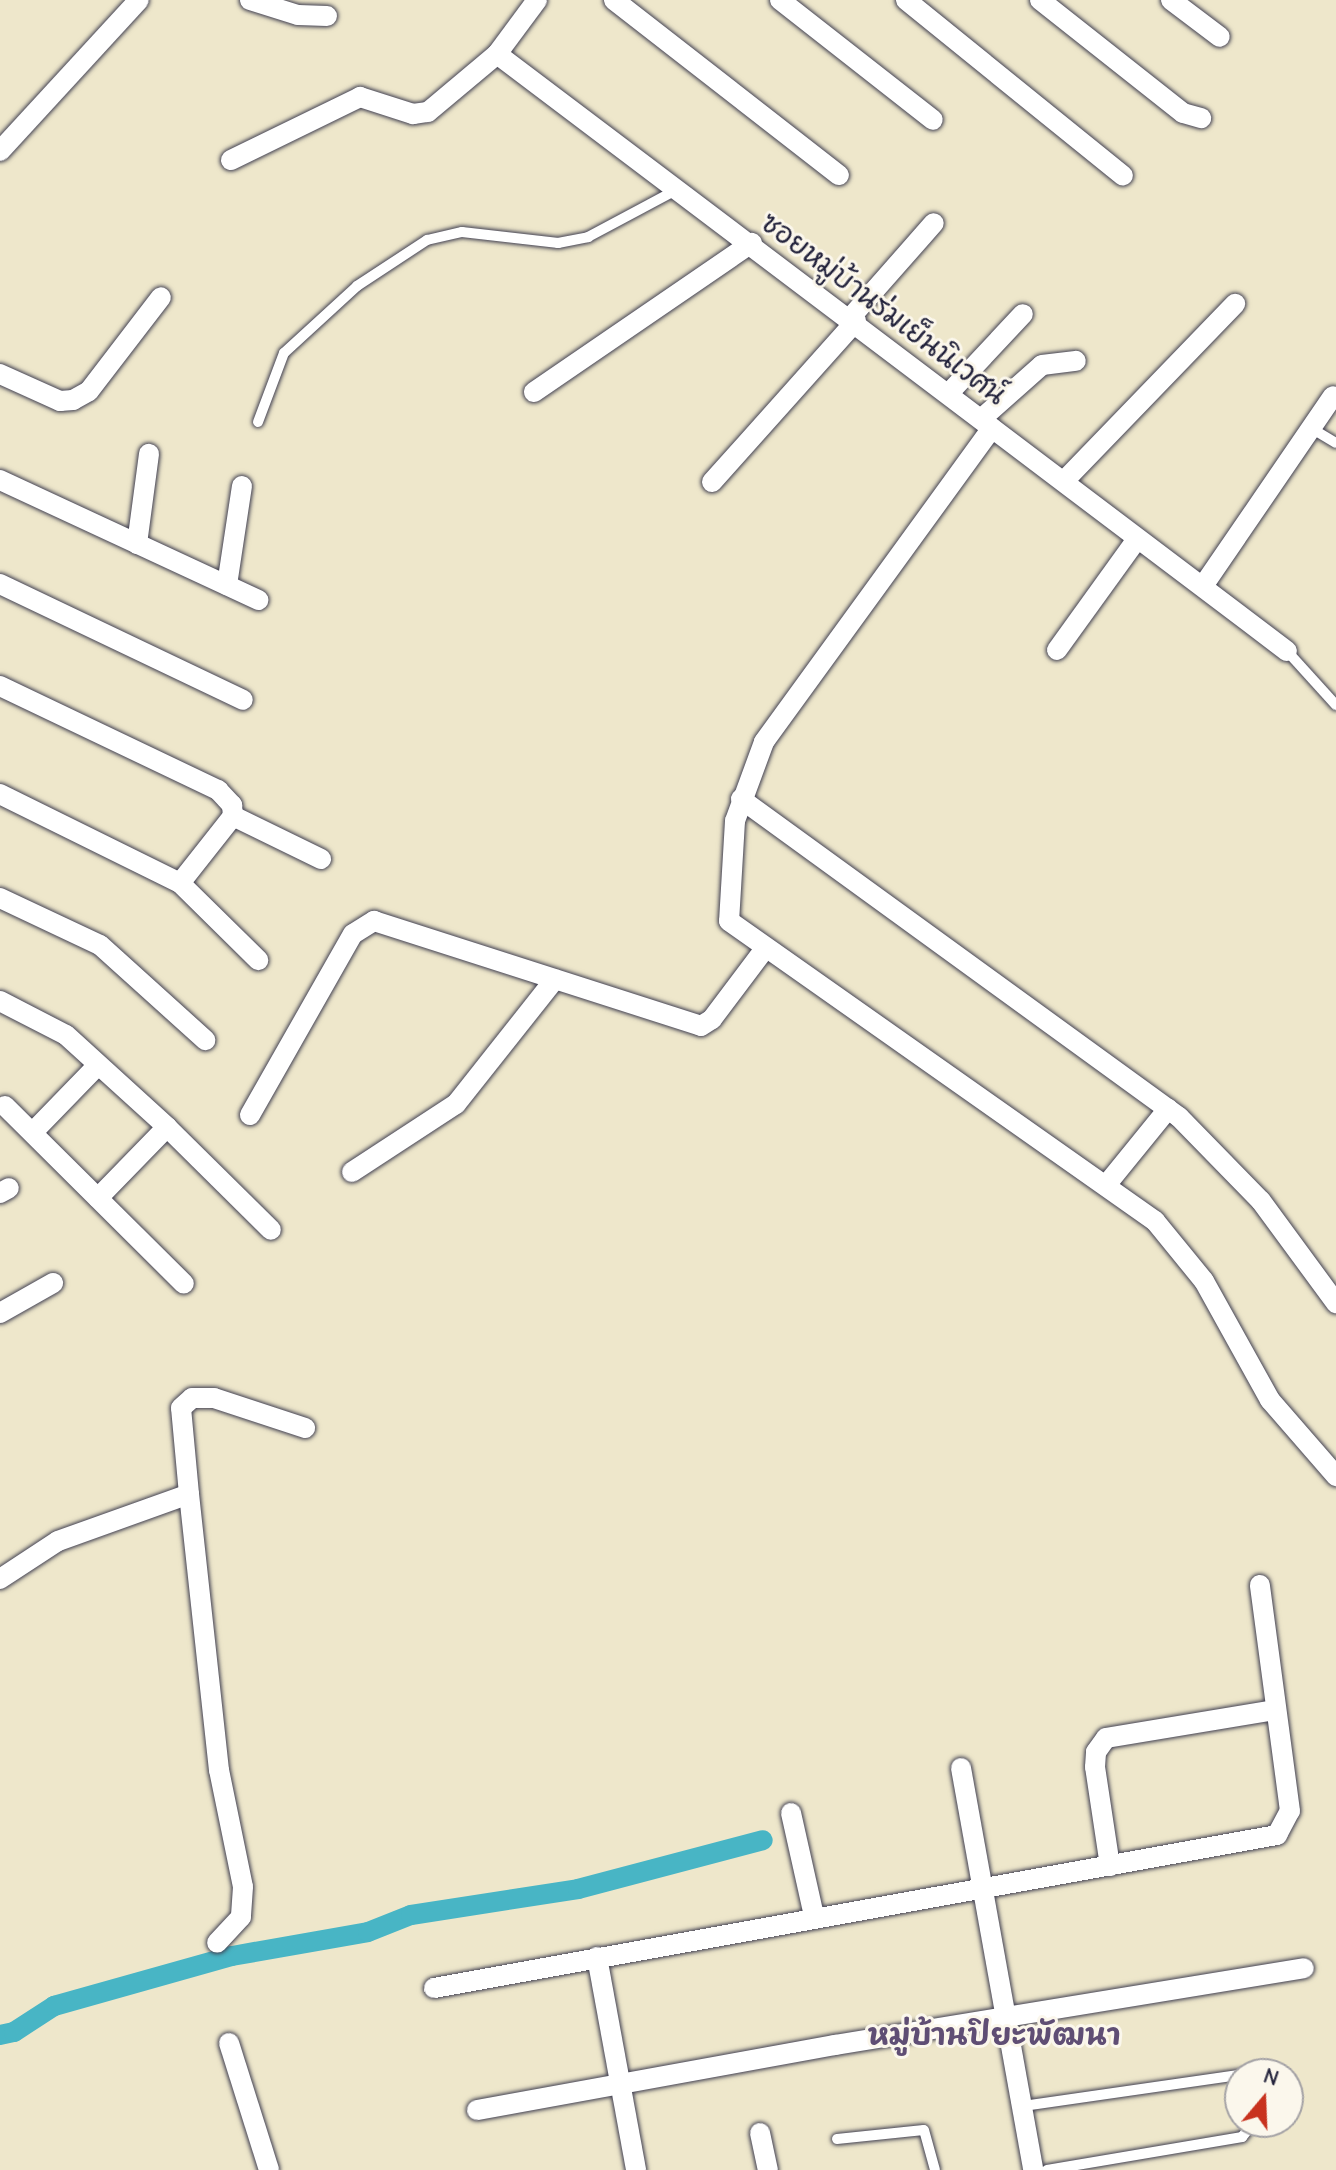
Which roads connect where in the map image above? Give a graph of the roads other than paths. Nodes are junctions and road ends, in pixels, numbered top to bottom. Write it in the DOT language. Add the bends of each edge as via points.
graph roads {
  1 [pos="139,0"];
  2 [pos="250,0"];
  3 [pos="537,0"];
  4 [pos="614,0"];
  5 [pos="780,0"];
  6 [pos="906,0"];
  7 [pos="1040,0"];
  8 [pos="1171,0"];
  9 [pos="327,16"];
  10 [pos="1220,37"];
  11 [pos="497,54"];
  12 [pos="1201,118"];
  13 [pos="933,120"];
  14 [pos="0,151"];
  15 [pos="231,160"];
  16 [pos="839,175"];
  17 [pos="1123,176"];
  18 [pos="678,189"];
  19 [pos="934,223"];
  20 [pos="752,243"];
  21 [pos="161,297"];
  22 [pos="1235,304"];
  23 [pos="1023,314"];
  24 [pos="853,319"];
  25 [pos="1076,361"];
  26 [pos="0,374"];
  27 [pos="534,392"];
  28 [pos="949,393"];
  29 [pos="1333,396"];
  30 [pos="258,422"];
  31 [pos="987,424"];
  32 [pos="1311,428"];
  33 [pos="1336,443"];
  34 [pos="149,454"];
  35 [pos="0,480"];
  36 [pos="1065,480"];
  37 [pos="712,482"];
  38 [pos="242,486"];
  39 [pos="1137,539"];
  40 [pos="137,544"];
  41 [pos="0,584"];
  42 [pos="227,585"];
  43 [pos="1203,586"];
  44 [pos="259,600"];
  45 [pos="1057,650"];
  46 [pos="1287,651"];
  47 [pos="0,686"];
  48 [pos="243,700"];
  49 [pos="1336,705"];
  50 [pos="0,794"];
  51 [pos="741,799"];
  52 [pos="233,816"];
  53 [pos="321,859"];
  54 [pos="180,883"];
  55 [pos="0,898"];
  56 [pos="764,950"];
  57 [pos="258,960"];
  58 [pos="555,979"];
  59 [pos="0,1001"];
  60 [pos="205,1040"];
  61 [pos="97,1066"];
  62 [pos="5,1106"];
  63 [pos="1168,1109"];
  64 [pos="250,1115"];
  65 [pos="167,1127"];
  66 [pos="33,1132"];
  67 [pos="352,1172"];
  68 [pos="1107,1184"];
  69 [pos="98,1198"];
  70 [pos="271,1230"];
  71 [pos="53,1283"];
  72 [pos="184,1284"];
  73 [pos="1336,1303"];
  74 [pos="0,1313"];
  75 [pos="305,1428"];
  76 [pos="1336,1476"];
  77 [pos="189,1494"];
  78 [pos="0,1579"];
  79 [pos="1260,1585"];
  80 [pos="1275,1710"];
  81 [pos="961,1768"];
  82 [pos="791,1813"];
  83 [pos="1110,1866"];
  84 [pos="985,1886"];
  85 [pos="814,1916"];
  86 [pos="217,1943"];
  87 [pos="597,1957"];
  88 [pos="1304,1968"];
  89 [pos="434,1988"];
  90 [pos="1008,2016"];
  91 [pos="229,2043"];
  92 [pos="1224,2077"];
  93 [pos="620,2083"];
  94 [pos="1023,2106"];
  95 [pos="477,2110"];
  96 [pos="760,2133"];
  97 [pos="1236,2138"];
  98 [pos="837,2139"];
  99 [pos="269,2170"];
  100 [pos="636,2170"];
  101 [pos="768,2170"];
  102 [pos="935,2170"];
  103 [pos="1033,2170"];
  104 [pos="1047,2170"];
  1 -- 14 [label="street"];
  2 -- 9 [label="street" via="298,15"];
  3 -- 11 [label="street"];
  4 -- 16 [label="street"];
  5 -- 13 [label="street"];
  6 -- 17 [label="street"];
  7 -- 12 [label="street" via="1183,113"];
  8 -- 10 [label="street"];
  11 -- 15 [label="street" via="428,112 413,114 360,97"];
  11 -- 18 [label="street, ซอยหมู่บ้านร่มเย็นนิเวศน์"];
  18 -- 20 [label="street, ซอยหมู่บ้านร่มเย็นนิเวศน์"];
  18 -- 30 [label="lane" via="588,237 558,243 462,232 427,240 357,286 284,353"];
  19 -- 24 [label="street"];
  20 -- 24 [label="street, ซอยหมู่บ้านร่มเย็นนิเวศน์"];
  20 -- 27 [label="street"];
  21 -- 26 [label="street" via="89,391 73,400 60,401"];
  22 -- 36 [label="street"];
  23 -- 28 [label="street"];
  24 -- 28 [label="street, ซอยหมู่บ้านร่มเย็นนิเวศน์"];
  24 -- 37 [label="street"];
  25 -- 31 [label="street" via="1042,365"];
  28 -- 31 [label="street, ซอยหมู่บ้านร่มเย็นนิเวศน์"];
  29 -- 32 [label="street"];
  31 -- 36 [label="street, ซอยหมู่บ้านร่มเย็นนิเวศน์"];
  31 -- 51 [label="street" via="780,715"];
  32 -- 33 [label="lane"];
  32 -- 43 [label="street"];
  34 -- 40 [label="street"];
  35 -- 40 [label="street"];
  36 -- 39 [label="street, ซอยหมู่บ้านร่มเย็นนิเวศน์"];
  38 -- 42 [label="street"];
  39 -- 43 [label="street, ซอยหมู่บ้านร่มเย็นนิเวศน์"];
  39 -- 45 [label="street"];
  40 -- 42 [label="street"];
  41 -- 48 [label="street"];
  42 -- 44 [label="street"];
  43 -- 46 [label="street, ซอยหมู่บ้านร่มเย็นนิเวศน์"];
  46 -- 49 [label="lane"];
  47 -- 52 [label="street" via="218,790 232,805"];
  50 -- 54 [label="street"];
  51 -- 56 [label="street" via="727,914 732,927"];
  51 -- 63 [label="street"];
  52 -- 53 [label="street"];
  52 -- 54 [label="street"];
  54 -- 57 [label="street"];
  55 -- 60 [label="street" via="100,945"];
  56 -- 58 [label="street" via="712,1019 701,1026"];
  56 -- 68 [label="street"];
  58 -- 64 [label="street" via="387,923 363,924"];
  58 -- 67 [label="street" via="456,1104"];
  59 -- 61 [label="street" via="66,1035"];
  61 -- 65 [label="street"];
  61 -- 66 [label="street"];
  62 -- 66 [label="street"];
  63 -- 68 [label="street"];
  63 -- 73 [label="street" via="1261,1201"];
  65 -- 69 [label="street"];
  65 -- 70 [label="street"];
  66 -- 69 [label="street"];
  68 -- 76 [label="street" via="1180,1247 1270,1400"];
  69 -- 72 [label="street"];
  71 -- 74 [label="street"];
  75 -- 77 [label="street" via="214,1398 185,1402 181,1418"];
  77 -- 78 [label="street" via="58,1541"];
  77 -- 86 [label="street" via="219,1770 243,1887 241,1917"];
  79 -- 80 [label="street"];
  80 -- 83 [label="street" via="1290,1811 1277,1835"];
  80 -- 83 [label="street" via="1106,1738 1096,1752 1095,1767"];
  81 -- 84 [label="street"];
  82 -- 85 [label="street"];
  83 -- 84 [label="street"];
  84 -- 85 [label="street"];
  84 -- 90 [label="street"];
  85 -- 87 [label="street"];
  87 -- 89 [label="street"];
  87 -- 93 [label="street"];
  88 -- 90 [label="street"];
  90 -- 93 [label="street"];
  90 -- 94 [label="street"];
  91 -- 99 [label="street"];
  92 -- 94 [label="lane"];
  93 -- 95 [label="street"];
  93 -- 100 [label="street"];
  94 -- 103 [label="street"];
  96 -- 101 [label="street"];
  97 -- 104 [label="lane"];
  98 -- 102 [label="lane" via="924,2130"];
}
